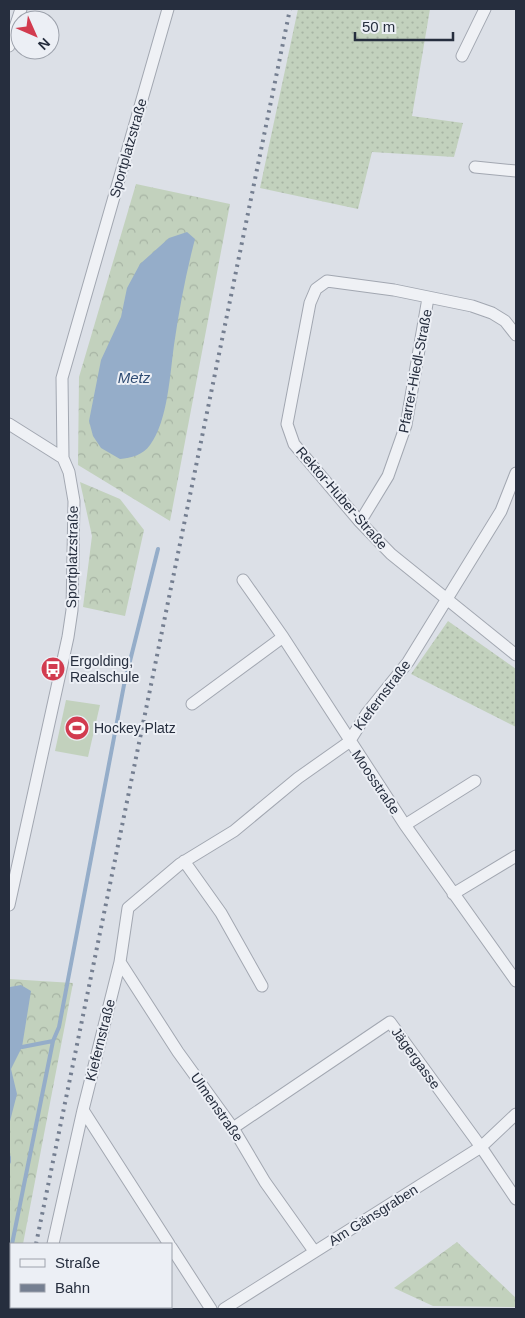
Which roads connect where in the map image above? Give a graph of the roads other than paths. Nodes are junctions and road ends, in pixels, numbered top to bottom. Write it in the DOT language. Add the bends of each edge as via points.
graph roads {
  1 [pos="21,9"];
  2 [pos="168,9"];
  3 [pos="485,9"];
  4 [pos="9,46"];
  5 [pos="462,56"];
  6 [pos="475,167"];
  7 [pos="516,171"];
  8 [pos="428,298"];
  9 [pos="516,335"];
  10 [pos="9,424"];
  11 [pos="63,458"];
  12 [pos="516,473"];
  13 [pos="360,522"];
  14 [pos="243,580"];
  15 [pos="447,600"];
  16 [pos="283,637"];
  17 [pos="516,655"];
  18 [pos="192,704"];
  19 [pos="349,742"];
  20 [pos="475,781"];
  21 [pos="404,825"];
  22 [pos="516,856"];
  23 [pos="184,861"];
  24 [pos="12,877"];
  25 [pos="453,894"];
  26 [pos="9,905"];
  27 [pos="120,962"];
  28 [pos="516,981"];
  29 [pos="262,986"];
  30 [pos="83,1110"];
  31 [pos="516,1114"];
  32 [pos="233,1128"];
  33 [pos="481,1147"];
  34 [pos="516,1199"];
  35 [pos="53,1243"];
  36 [pos="168,1243"];
  37 [pos="172,1249"];
  38 [pos="314,1252"];
  39 [pos="211,1309"];
  40 [pos="224,1309"];
  1 -- 4 [label="street"];
  2 -- 11 [label="street, Sportplatzstraße" via="62,378"];
  3 -- 5 [label="street"];
  6 -- 7 [label="street"];
  8 -- 9 [label="street, Rektor-Huber-Straße" via="492,313 505,321"];
  8 -- 13 [label="street, Pfarrer-Hiedl-Straße" via="406,425 388,476"];
  8 -- 13 [label="street, Rektor-Huber-Straße" via="394,290 327,282 316,289 310,303 287,424 289,434 319,476"];
  10 -- 11 [label="street"];
  11 -- 24 [label="street, Sportplatzstraße" via="74,502 72,610"];
  12 -- 15 [label="street, Kiefernstraße" via="500,511"];
  13 -- 15 [label="street, Rektor-Huber-Straße" via="391,554"];
  14 -- 16 [label="street, Moosstraße"];
  15 -- 17 [label="street, Rektor-Huber-Straße"];
  15 -- 19 [label="street, Kiefernstraße" via="408,662 367,713"];
  16 -- 18 [label="street"];
  16 -- 19 [label="street, Moosstraße"];
  19 -- 21 [label="street, Moosstraße"];
  19 -- 23 [label="street, Kiefernstraße" via="298,778 234,831"];
  20 -- 21 [label="street, Moosstraße"];
  21 -- 25 [label="street, Moosstraße"];
  22 -- 25 [label="street"];
  23 -- 27 [label="street, Kiefernstraße" via="128,908"];
  23 -- 29 [label="street" via="221,913"];
  24 -- 26 [label="street, Sportplatzstraße"];
  25 -- 28 [label="street, Moosstraße"];
  27 -- 30 [label="street, Kiefernstraße"];
  27 -- 32 [label="street, Ulmenstraße" via="178,1052"];
  30 -- 35 [label="street, Kiefernstraße"];
  30 -- 36 [label="street"];
  31 -- 33 [label="street, Am Gänsgraben"];
  32 -- 33 [label="street, Jägergasse" via="390,1022"];
  32 -- 38 [label="street, Ulmenstraße" via="265,1182"];
  33 -- 34 [label="street, Jägergasse"];
  33 -- 38 [label="street, Am Gänsgraben"];
  37 -- 39 [label="street"];
  38 -- 40 [label="street, Am Gänsgraben"];
}
